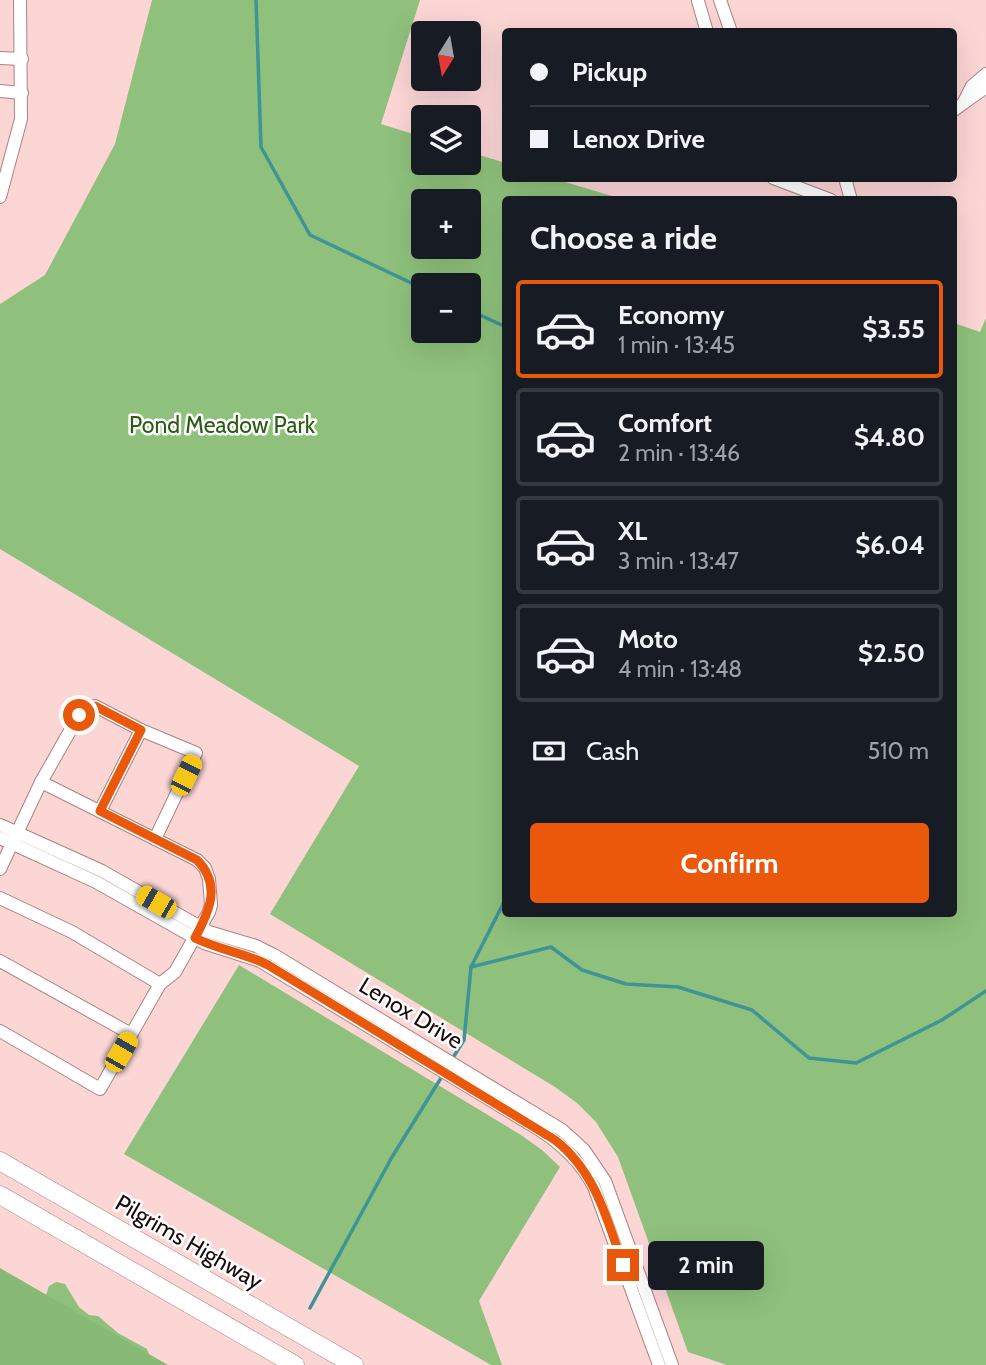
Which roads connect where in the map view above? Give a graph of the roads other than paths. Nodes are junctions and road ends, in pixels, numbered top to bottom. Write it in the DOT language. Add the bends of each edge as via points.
graph roads {
  1 [pos="20,0"];
  2 [pos="720,0"];
  3 [pos="698,1"];
  4 [pos="706,28"];
  5 [pos="730,28"];
  6 [pos="0,58"];
  7 [pos="22,59"];
  8 [pos="986,74"];
  9 [pos="986,87"];
  10 [pos="0,91"];
  11 [pos="22,93"];
  12 [pos="959,106"];
  13 [pos="784,182"];
  14 [pos="820,196"];
  15 [pos="0,197"];
  16 [pos="141,730"];
  17 [pos="41,782"];
  18 [pos="100,811"];
  19 [pos="0,825"];
  20 [pos="10,838"];
  21 [pos="155,839"];
  22 [pos="0,869"];
  23 [pos="0,898"];
  24 [pos="198,933"];
  25 [pos="0,961"];
  26 [pos="160,984"];
  27 [pos="0,1031"];
  28 [pos="131,1034"];
  29 [pos="0,1161"];
  30 [pos="0,1195"];
  31 [pos="611,1213"];
  32 [pos="295,1365"];
  33 [pos="354,1365"];
  34 [pos="659,1365"];
  35 [pos="671,1365"];
  1 -- 7 [label="street"];
  2 -- 5 [label="street"];
  3 -- 4 [label="street"];
  6 -- 7 [label="street"];
  7 -- 11 [label="street"];
  8 -- 12 [label="street"];
  9 -- 12 [label="street"];
  10 -- 11 [label="street"];
  11 -- 15 [label="street" via="19,129"];
  13 -- 14 [label="street"];
  16 -- 17 [label="street" via="95,706 87,709 79,715"];
  16 -- 18 [label="street"];
  16 -- 21 [label="street" via="196,753"];
  17 -- 18 [label="street"];
  17 -- 20 [label="street"];
  18 -- 21 [label="street"];
  19 -- 20 [label="street, Lenox Drive"];
  20 -- 22 [label="street"];
  20 -- 24 [label="street, Lenox Drive"];
  21 -- 24 [label="street" via="205,868 211,905"];
  23 -- 26 [label="street" via="72,932"];
  24 -- 26 [label="street" via="175,972"];
  24 -- 31 [label="street, Lenox Drive" via="265,951 327,994 538,1121 581,1165"];
  25 -- 28 [label="street"];
  26 -- 28 [label="street"];
  27 -- 28 [label="street" via="100,1088"];
  29 -- 33 [label="highway, Pilgrims Highway"];
  30 -- 32 [label="highway"];
  31 -- 34 [label="street, Lenox Drive"];
  31 -- 35 [label="street, Lenox Drive"];
}
